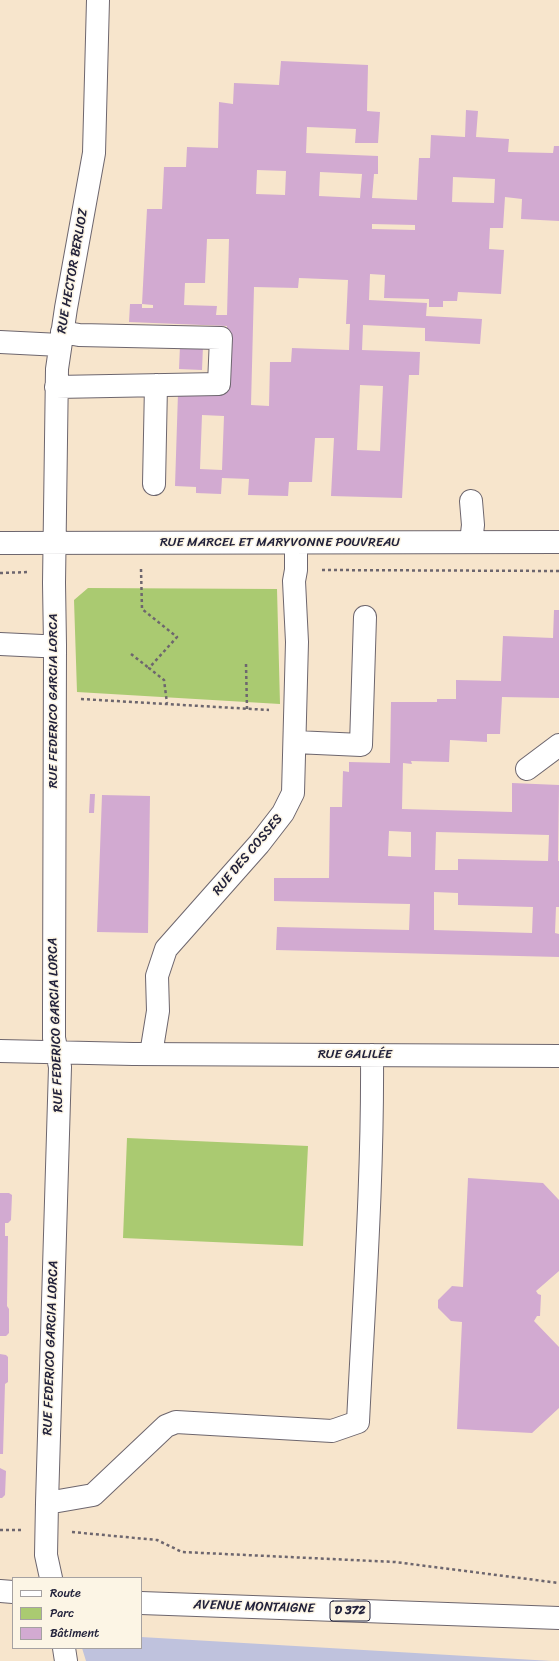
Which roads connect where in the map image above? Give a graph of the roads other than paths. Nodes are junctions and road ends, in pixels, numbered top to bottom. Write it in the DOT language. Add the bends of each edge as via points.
graph roads {
  1 [pos="98,0"];
  2 [pos="61,338"];
  3 [pos="0,342"];
  4 [pos="156,385"];
  5 [pos="56,387"];
  6 [pos="154,484"];
  7 [pos="471,501"];
  8 [pos="296,542"];
  9 [pos="471,542"];
  10 [pos="559,542"];
  11 [pos="0,543"];
  12 [pos="55,543"];
  13 [pos="365,617"];
  14 [pos="0,644"];
  15 [pos="55,645"];
  16 [pos="295,742"];
  17 [pos="559,745"];
  18 [pos="527,768"];
  19 [pos="0,1051"];
  20 [pos="57,1053"];
  21 [pos="151,1054"];
  22 [pos="372,1055"];
  23 [pos="559,1056"];
  24 [pos="47,1503"];
  25 [pos="51,1577"];
  26 [pos="0,1591"];
  27 [pos="12,1592"];
  28 [pos="142,1603"];
  29 [pos="559,1618"];
  30 [pos="64,1649"];
  31 [pos="66,1661"];
  1 -- 2 [label="street, RUE HECTOR BERLIOZ" via="94,153"];
  2 -- 3 [label="street"];
  2 -- 4 [label="street" via="79,335 221,338 218,384"];
  2 -- 5 [label="street, RUE HECTOR BERLIOZ"];
  4 -- 5 [label="street"];
  4 -- 6 [label="street"];
  5 -- 12 [label="street, RUE HECTOR BERLIOZ"];
  7 -- 9 [label="street"];
  8 -- 9 [label="street, RUE MARCEL ET MARYVONNE POUVREAU"];
  8 -- 12 [label="street, RUE MARCEL ET MARYVONNE POUVREAU"];
  8 -- 16 [label="street, RUE DES COSSES"];
  9 -- 10 [label="street, RUE MARCEL ET MARYVONNE POUVREAU"];
  11 -- 12 [label="street, RUE MARCEL ET MARYVONNE POUVREAU"];
  12 -- 15 [label="street, RUE FEDERICO GARCIA LORCA"];
  13 -- 16 [label="street" via="361,745"];
  14 -- 15 [label="street"];
  15 -- 20 [label="street, RUE FEDERICO GARCIA LORCA" via="54,1038"];
  16 -- 21 [label="street, RUE DES COSSES" via="293,793 283,814 166,949 157,976 158,1011"];
  17 -- 18 [label="street"];
  19 -- 20 [label="street, RUE GALILÉE"];
  20 -- 21 [label="street, RUE GALILÉE"];
  20 -- 24 [label="street, RUE FEDERICO GARCIA LORCA" via="60,1067"];
  21 -- 22 [label="street, RUE GALILÉE"];
  22 -- 23 [label="street, RUE GALILÉE"];
  22 -- 24 [label="street" via="370,1164 358,1422 332,1431 176,1422 166,1426 94,1494"];
  24 -- 25 [label="street, RUE FEDERICO GARCIA LORCA" via="46,1556"];
  26 -- 27 [label="street"];
  28 -- 29 [label="street, AVENUE MONTAIGNE / D 372"];
  30 -- 31 [label="street"];
}
